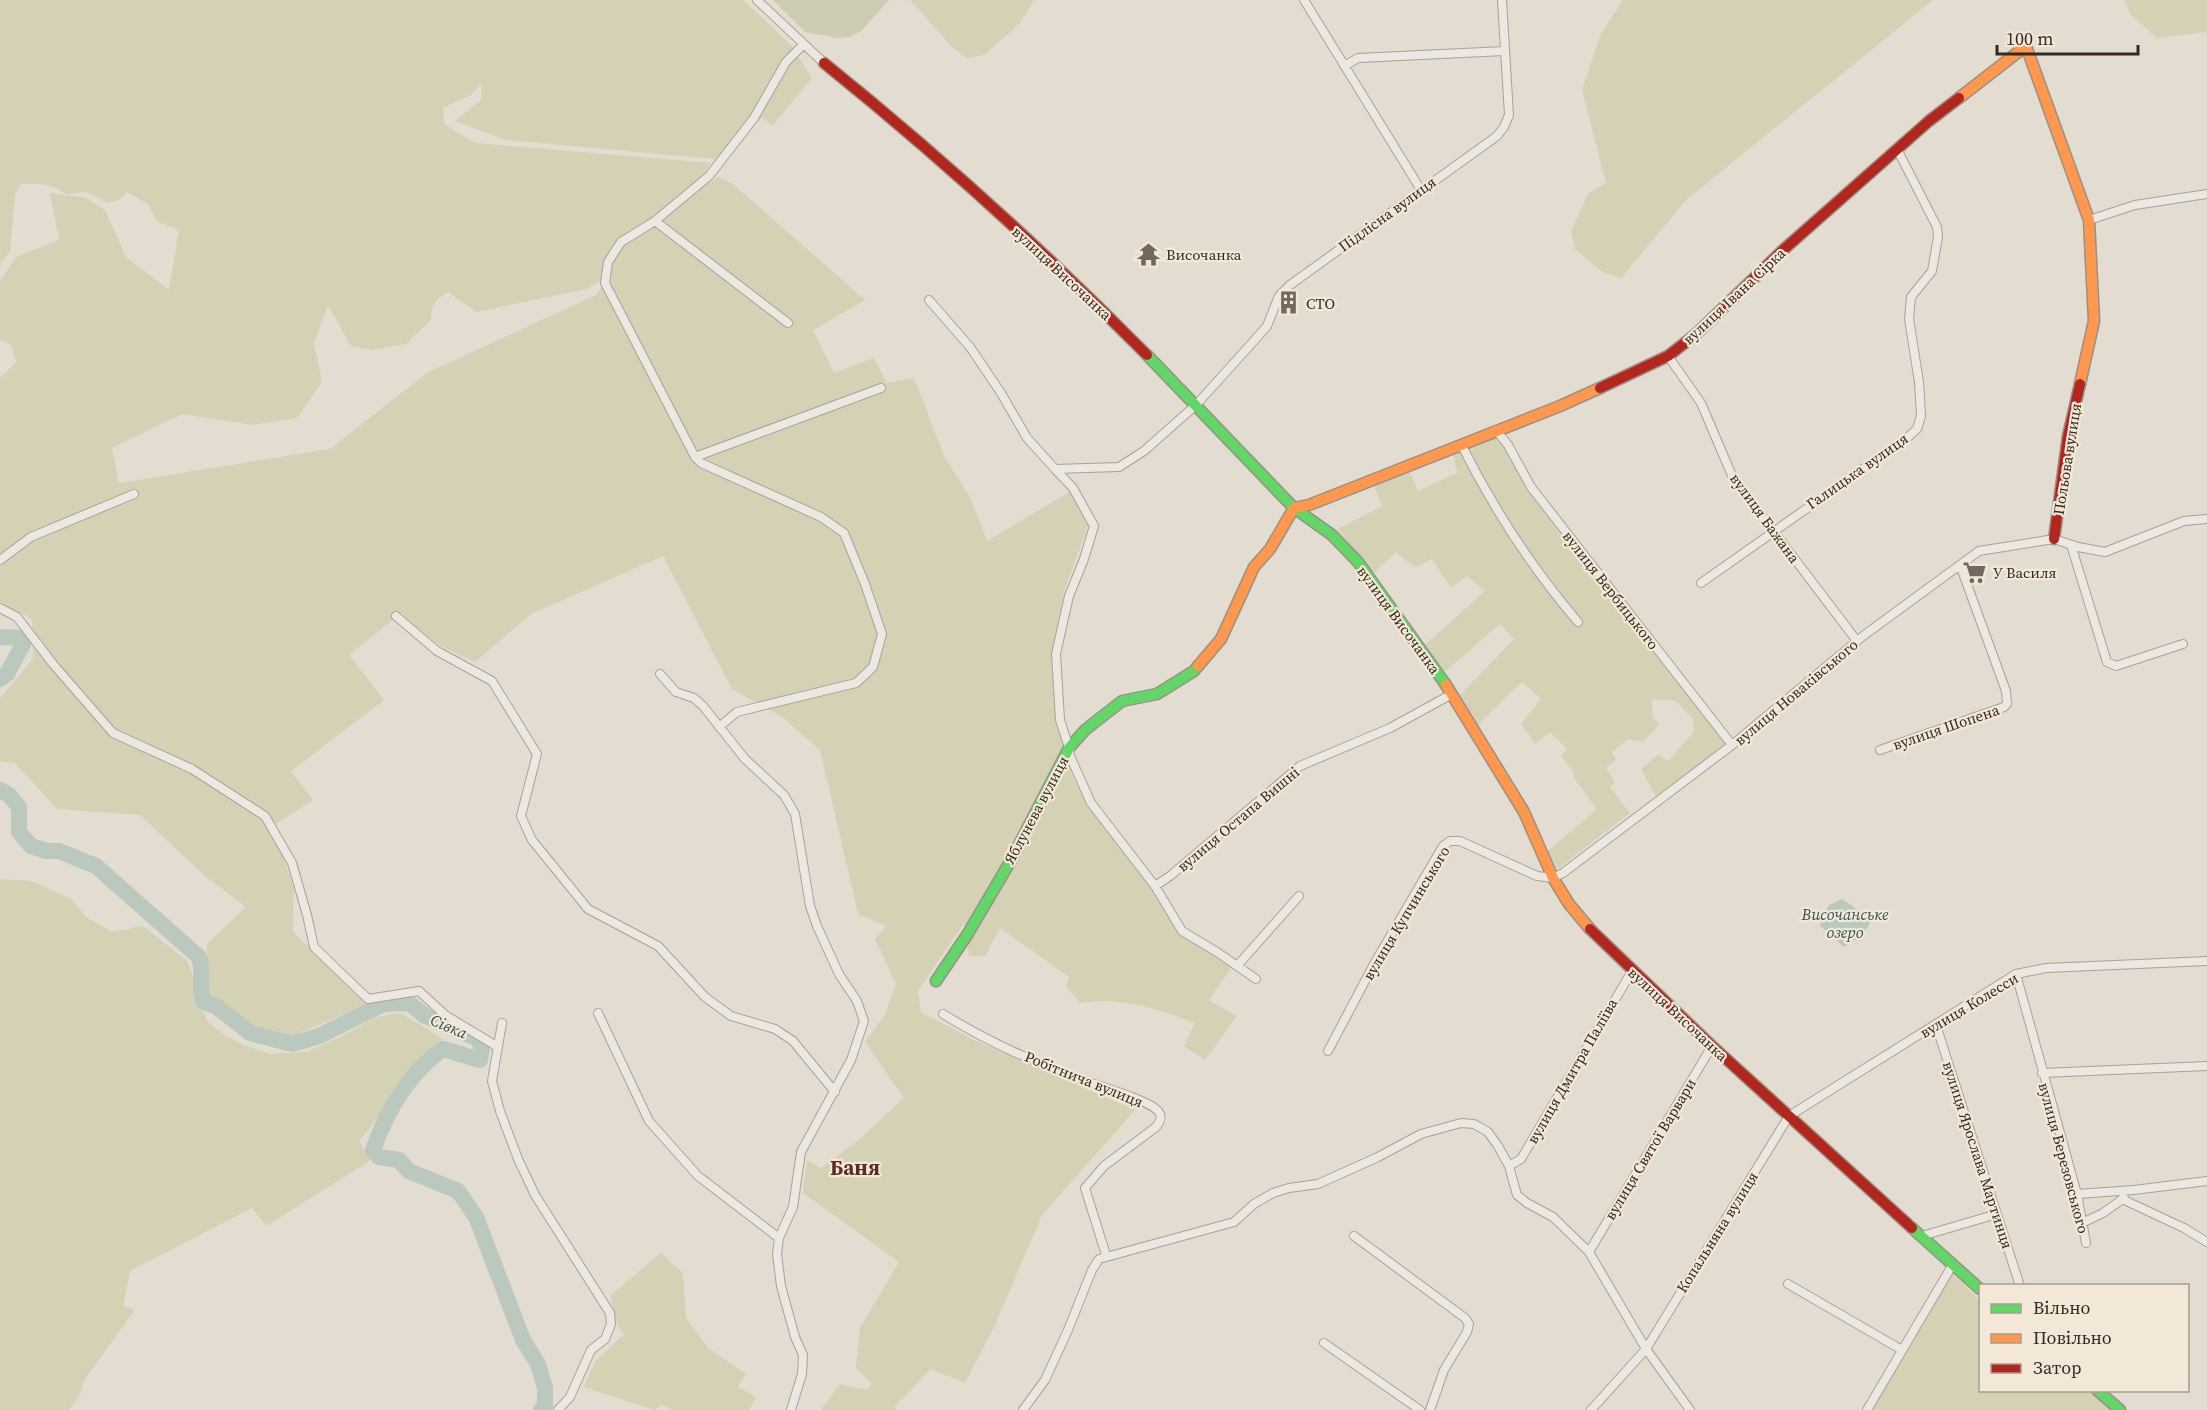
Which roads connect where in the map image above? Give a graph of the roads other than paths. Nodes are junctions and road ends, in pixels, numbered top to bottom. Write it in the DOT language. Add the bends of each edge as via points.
graph roads {
  1 [pos="758,0"];
  2 [pos="1304,0"];
  3 [pos="1502,0"];
  4 [pos="803,45"];
  5 [pos="2026,46"];
  6 [pos="1505,51"];
  7 [pos="825,63"];
  8 [pos="1346,65"];
  9 [pos="1898,149"];
  10 [pos="1421,190"];
  11 [pos="2207,194"];
  12 [pos="2089,220"];
  13 [pos="655,221"];
  14 [pos="929,300"];
  15 [pos="788,323"];
  16 [pos="1668,356"];
  17 [pos="880,388"];
  18 [pos="1196,405"];
  19 [pos="1496,430"];
  20 [pos="1461,444"];
  21 [pos="695,457"];
  22 [pos="1055,469"];
  23 [pos="134,494"];
  24 [pos="1294,508"];
  25 [pos="2207,519"];
  26 [pos="1774,530"];
  27 [pos="2054,539"];
  28 [pos="2071,545"];
  29 [pos="0,560"];
  30 [pos="1960,565"];
  31 [pos="1701,583"];
  32 [pos="0,608"];
  33 [pos="396,616"];
  34 [pos="1578,622"];
  35 [pos="1857,641"];
  36 [pos="2183,644"];
  37 [pos="660,674"];
  38 [pos="1452,694"];
  39 [pos="719,727"];
  40 [pos="1732,745"];
  41 [pos="1069,748"];
  42 [pos="1880,750"];
  43 [pos="1552,878"];
  44 [pos="1155,885"];
  45 [pos="1299,896"];
  46 [pos="2207,961"];
  47 [pos="1237,966"];
  48 [pos="1632,971"];
  49 [pos="2016,974"];
  50 [pos="1256,979"];
  51 [pos="936,981"];
  52 [pos="598,1013"];
  53 [pos="943,1014"];
  54 [pos="502,1023"];
  55 [pos="1936,1025"];
  56 [pos="1712,1046"];
  57 [pos="498,1047"];
  58 [pos="1328,1051"];
  59 [pos="2207,1066"];
  60 [pos="2042,1073"];
  61 [pos="835,1092"];
  62 [pos="1789,1116"];
  63 [pos="1509,1166"];
  64 [pos="2207,1181"];
  65 [pos="2134,1190"];
  66 [pos="2077,1194"];
  67 [pos="2122,1199"];
  68 [pos="1997,1214"];
  69 [pos="2082,1223"];
  70 [pos="1354,1236"];
  71 [pos="1922,1236"];
  72 [pos="779,1238"];
  73 [pos="2207,1242"];
  74 [pos="2086,1243"];
  75 [pos="1589,1252"];
  76 [pos="1106,1255"];
  77 [pos="1953,1264"];
  78 [pos="1788,1284"];
  79 [pos="2019,1284"];
  80 [pos="1979,1288"];
  81 [pos="1324,1343"];
  82 [pos="1646,1349"];
  83 [pos="1902,1350"];
  84 [pos="2099,1392"];
  85 [pos="558,1410"];
  86 [pos="791,1410"];
  87 [pos="1023,1410"];
  88 [pos="1420,1410"];
  89 [pos="1430,1410"];
  90 [pos="1591,1410"];
  91 [pos="1690,1410"];
  92 [pos="1867,1410"];
  93 [pos="2120,1410"];
  1 -- 4 [label="street, вулиця Височанка"];
  2 -- 8 [label="street"];
  3 -- 6 [label="street, Підлісна вулиця"];
  4 -- 7 [label="street, вулиця Височанка"];
  4 -- 13 [label="street" via="786,62 754,118 709,176"];
  5 -- 9 [label="street, вулиця Івана Сірка"];
  5 -- 12 [label="street, Польова вулиця"];
  6 -- 8 [label="street" via="1358,58"];
  6 -- 10 [label="street, Підлісна вулиця" via="1509,115 1504,127"];
  7 -- 18 [label="street, вулиця Височанка" via="1064,272"];
  8 -- 10 [label="street"];
  9 -- 16 [label="street, вулиця Івана Сірка"];
  9 -- 26 [label="street, Галицька вулиця" via="1937,226 1938,237 1932,271 1911,297 1909,307 1919,382 1921,416 1917,429"];
  10 -- 18 [label="street, Підлісна вулиця" via="1290,285 1279,296 1267,326"];
  11 -- 12 [label="street" via="2134,205"];
  12 -- 27 [label="street, Польова вулиця" via="2094,321 2068,436"];
  13 -- 15 [label="street"];
  13 -- 21 [label="street" via="621,242 608,262 605,283"];
  14 -- 22 [label="street" via="970,346 1027,438"];
  16 -- 19 [label="street, вулиця Івана Сірка" via="1560,406"];
  16 -- 26 [label="street, вулиця Бажана" via="1701,403 1733,478"];
  17 -- 21 [label="street"];
  18 -- 22 [label="street, Підлісна вулиця" via="1144,451 1119,467"];
  18 -- 24 [label="street, вулиця Височанка"];
  19 -- 20 [label="street, вулиця Івана Сірка"];
  19 -- 40 [label="street, вулиця Вербицького" via="1532,487"];
  20 -- 24 [label="street, вулиця Івана Сірка"];
  20 -- 34 [label="street" via="1513,536"];
  21 -- 39 [label="street" via="820,517 844,533 882,634 873,667 856,683 737,712"];
  22 -- 41 [label="street" via="1072,488 1094,526 1069,596 1056,654 1060,720"];
  23 -- 29 [label="street" via="31,537"];
  24 -- 38 [label="street, вулиця Височанка" via="1332,535 1358,562"];
  24 -- 41 [label="street, Яблунева вулиця" via="1270,549 1254,567 1221,639 1194,671 1157,694 1122,701"];
  25 -- 28 [label="street" via="2184,521 2105,552"];
  26 -- 31 [label="street, Галицька вулиця"];
  26 -- 35 [label="street, вулиця Бажана"];
  27 -- 28 [label="street"];
  27 -- 30 [label="street, вулиця Новаківського" via="1979,551"];
  28 -- 36 [label="street" via="2107,662 2116,666"];
  30 -- 35 [label="street, вулиця Новаківського"];
  30 -- 42 [label="street, вулиця Шопена" via="2006,691 2007,704"];
  32 -- 57 [label="street" via="17,617 113,733 192,769 265,816 292,862 314,948 368,999 419,991 445,1015"];
  33 -- 61 [label="street" via="437,651 492,681 537,754 521,816 532,840 588,909 658,946 705,997 731,1016 775,1029 793,1041"];
  35 -- 40 [label="street, вулиця Новаківського"];
  37 -- 39 [label="street" via="676,692 703,706"];
  38 -- 43 [label="street, вулиця Височанка" via="1524,812"];
  38 -- 44 [label="street, вулиця Остапа Вишні" via="1390,728 1300,766"];
  39 -- 61 [label="street" via="745,759 784,795 795,814 810,906 864,1021"];
  40 -- 43 [label="street, вулиця Новаківського"];
  41 -- 44 [label="street" via="1091,803"];
  41 -- 51 [label="street, Яблунева вулиця" via="1010,862"];
  43 -- 48 [label="street, вулиця Височанка" via="1590,929"];
  43 -- 58 [label="street, вулиця Купчинського" via="1537,876 1450,840 1374,964"];
  44 -- 47 [label="street" via="1182,932"];
  45 -- 47 [label="street"];
  46 -- 49 [label="street, вулиця Колесси" via="2046,968"];
  47 -- 50 [label="street"];
  48 -- 56 [label="street, вулиця Височанка"];
  48 -- 63 [label="street, вулиця Дмитра Паліїва" via="1521,1159"];
  49 -- 55 [label="street, вулиця Колесси"];
  49 -- 60 [label="street, вулиця Березовського"];
  52 -- 72 [label="street" via="649,1121 698,1176"];
  53 -- 76 [label="street, Робітнича вулиця" via="981,1036 1075,1078 1135,1099 1161,1114 1156,1127 1104,1166 1086,1188"];
  54 -- 57 [label="street"];
  55 -- 62 [label="street, вулиця Колесси"];
  55 -- 68 [label="street, вулиця Ярослава Мартинця"];
  56 -- 62 [label="street, вулиця Височанка"];
  56 -- 75 [label="street, вулиця Святої Варвари"];
  57 -- 85 [label="street" via="492,1081 518,1159 535,1195 610,1313 605,1339 591,1350 574,1390"];
  59 -- 60 [label="street, вулиця Березовського"];
  60 -- 66 [label="street, вулиця Березовського"];
  61 -- 72 [label="street" via="801,1152 793,1207"];
  62 -- 71 [label="street, вулиця Височанка"];
  62 -- 82 [label="street, Копальняна вулиця"];
  63 -- 75 [label="street" via="1517,1195 1553,1217"];
  63 -- 76 [label="street" via="1488,1132 1474,1124 1442,1126 1318,1184 1273,1193 1234,1222"];
  64 -- 65 [label="street"];
  65 -- 66 [label="street"];
  65 -- 67 [label="street"];
  66 -- 69 [label="street, вулиця Березовського"];
  67 -- 69 [label="street"];
  67 -- 73 [label="street"];
  68 -- 71 [label="street"];
  68 -- 79 [label="street, вулиця Ярослава Мартинця"];
  69 -- 74 [label="street, вулиця Березовського"];
  70 -- 89 [label="street" via="1468,1324 1444,1370"];
  71 -- 77 [label="street, вулиця Височанка"];
  72 -- 86 [label="street" via="781,1286 802,1355 802,1374"];
  75 -- 82 [label="street"];
  76 -- 87 [label="street" via="1092,1270 1045,1380"];
  77 -- 80 [label="street, вулиця Височанка"];
  77 -- 83 [label="street"];
  78 -- 83 [label="street"];
  81 -- 88 [label="street"];
  82 -- 90 [label="street, Копальняна вулиця"];
  82 -- 91 [label="street"];
  83 -- 92 [label="street"];
  84 -- 93 [label="street"];
}
